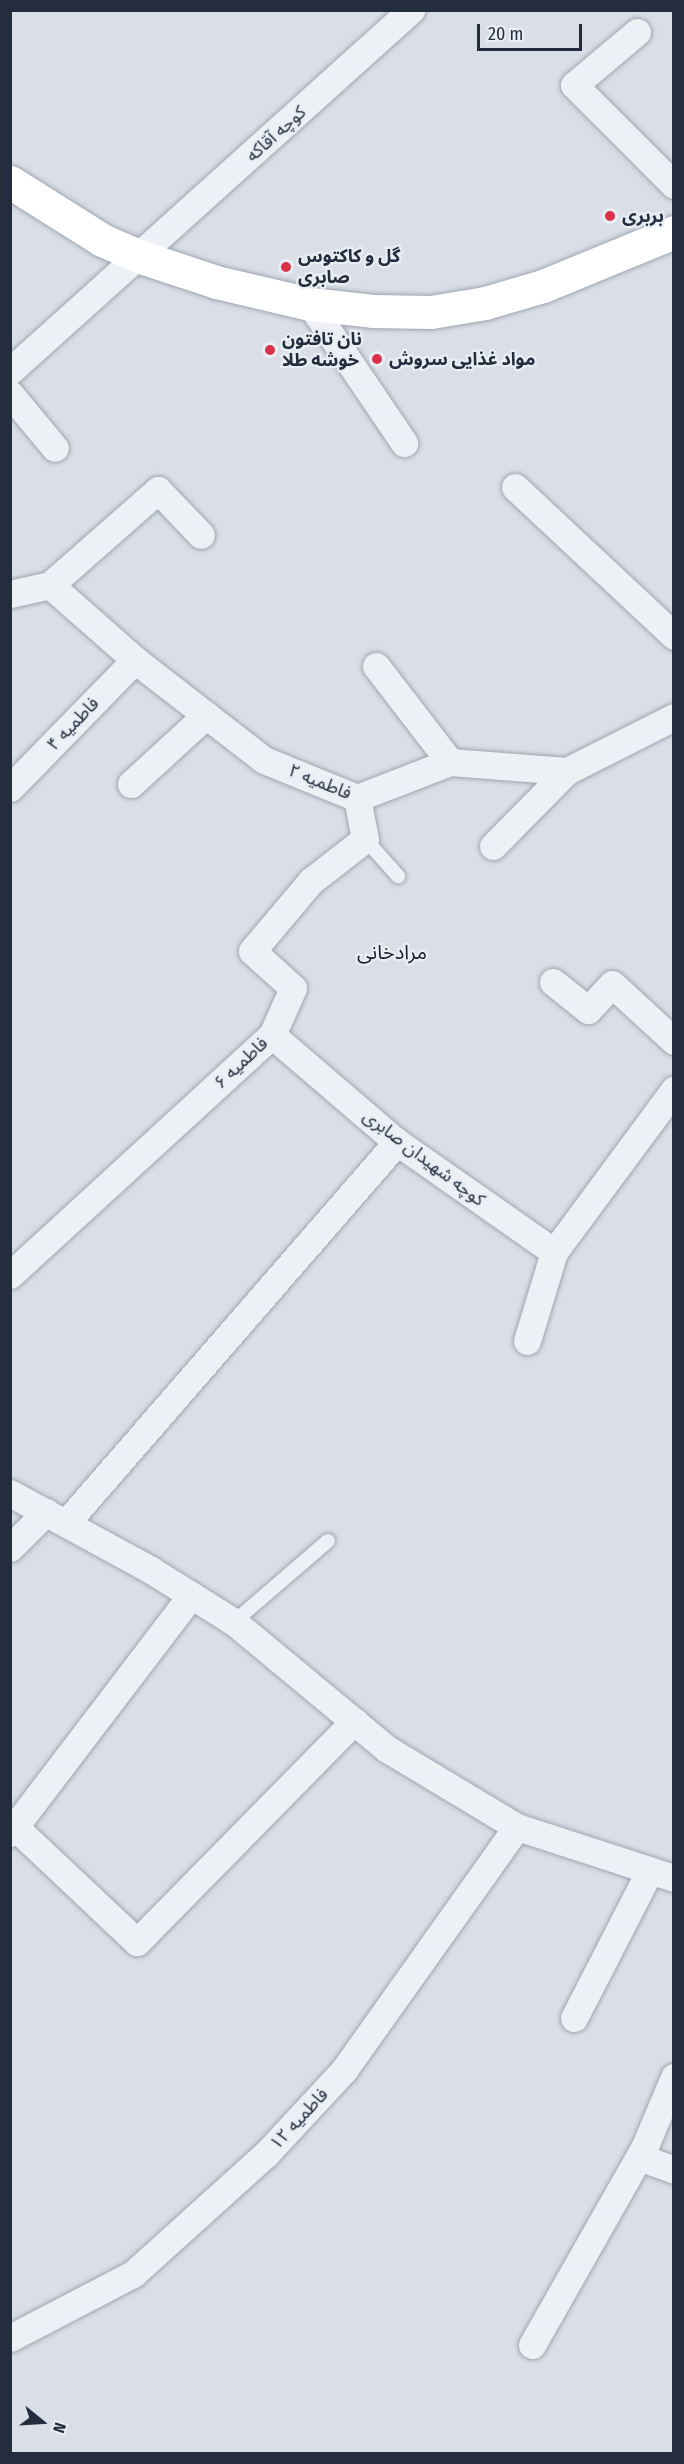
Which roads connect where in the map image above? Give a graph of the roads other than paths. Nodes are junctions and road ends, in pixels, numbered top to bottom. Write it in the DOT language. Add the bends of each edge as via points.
graph roads {
  1 [pos="401,13"];
  2 [pos="637,32"];
  3 [pos="10,182"];
  4 [pos="674,185"];
  5 [pos="674,232"];
  6 [pos="141,257"];
  7 [pos="310,304"];
  8 [pos="10,371"];
  9 [pos="10,394"];
  10 [pos="404,443"];
  11 [pos="55,448"];
  12 [pos="515,487"];
  13 [pos="201,536"];
  14 [pos="50,585"];
  15 [pos="10,594"];
  16 [pos="674,636"];
  17 [pos="135,660"];
  18 [pos="376,666"];
  19 [pos="206,715"];
  20 [pos="674,717"];
  21 [pos="450,762"];
  22 [pos="567,771"];
  23 [pos="131,784"];
  24 [pos="10,788"];
  25 [pos="357,798"];
  26 [pos="365,839"];
  27 [pos="493,846"];
  28 [pos="398,876"];
  29 [pos="554,982"];
  30 [pos="272,1035"];
  31 [pos="674,1041"];
  32 [pos="674,1090"];
  33 [pos="397,1142"];
  34 [pos="554,1252"];
  35 [pos="14,1262"];
  36 [pos="527,1341"];
  37 [pos="10,1493"];
  38 [pos="56,1518"];
  39 [pos="328,1541"];
  40 [pos="10,1548"];
  41 [pos="191,1595"];
  42 [pos="234,1622"];
  43 [pos="354,1721"];
  44 [pos="518,1827"];
  45 [pos="14,1830"];
  46 [pos="662,1874"];
  47 [pos="574,2018"];
  48 [pos="674,2077"];
  49 [pos="639,2157"];
  50 [pos="674,2170"];
  51 [pos="10,2338"];
  52 [pos="531,2345"];
  1 -- 6 [label="street, کوچه آقاکه"];
  2 -- 4 [label="street" via="574,85"];
  3 -- 6 [label="main road" via="102,240"];
  5 -- 7 [label="main road" via="543,286 485,303 431,312"];
  6 -- 7 [label="main road" via="216,282"];
  6 -- 8 [label="street, کوچه آقاکه"];
  7 -- 10 [label="street"];
  9 -- 11 [label="street"];
  12 -- 16 [label="street"];
  13 -- 14 [label="street" via="158,490"];
  14 -- 15 [label="street"];
  14 -- 17 [label="street, فاطمیه ۲"];
  17 -- 19 [label="street, فاطمیه ۲"];
  17 -- 24 [label="street, فاطمیه ۴"];
  18 -- 21 [label="street"];
  19 -- 23 [label="street"];
  19 -- 25 [label="street, فاطمیه ۲" via="264,760"];
  20 -- 22 [label="street"];
  21 -- 22 [label="street, فاطمیه ۲"];
  21 -- 25 [label="street, فاطمیه ۲"];
  22 -- 27 [label="street"];
  25 -- 26 [label="street"];
  26 -- 28 [label="lane"];
  26 -- 30 [label="street, فاطمیه ۶" via="311,881 252,951 293,988"];
  29 -- 31 [label="street" via="588,1010 612,984"];
  30 -- 33 [label="street, کوچه شهیدان صابری"];
  30 -- 35 [label="street, فاطمیه ۶"];
  32 -- 34 [label="street"];
  33 -- 34 [label="street, کوچه شهیدان صابری"];
  33 -- 38 [label="street"];
  34 -- 36 [label="street"];
  37 -- 38 [label="street"];
  38 -- 40 [label="street"];
  38 -- 41 [label="street"];
  39 -- 42 [label="lane"];
  41 -- 42 [label="street"];
  41 -- 45 [label="street"];
  42 -- 43 [label="street"];
  43 -- 44 [label="street" via="387,1749"];
  43 -- 45 [label="street" via="137,1942"];
  44 -- 46 [label="street"];
  44 -- 51 [label="street, فاطمیه ۱۲" via="344,2070 266,2154 132,2274"];
  46 -- 47 [label="street"];
  48 -- 49 [label="street"];
  49 -- 50 [label="street"];
  49 -- 52 [label="street"];
}
